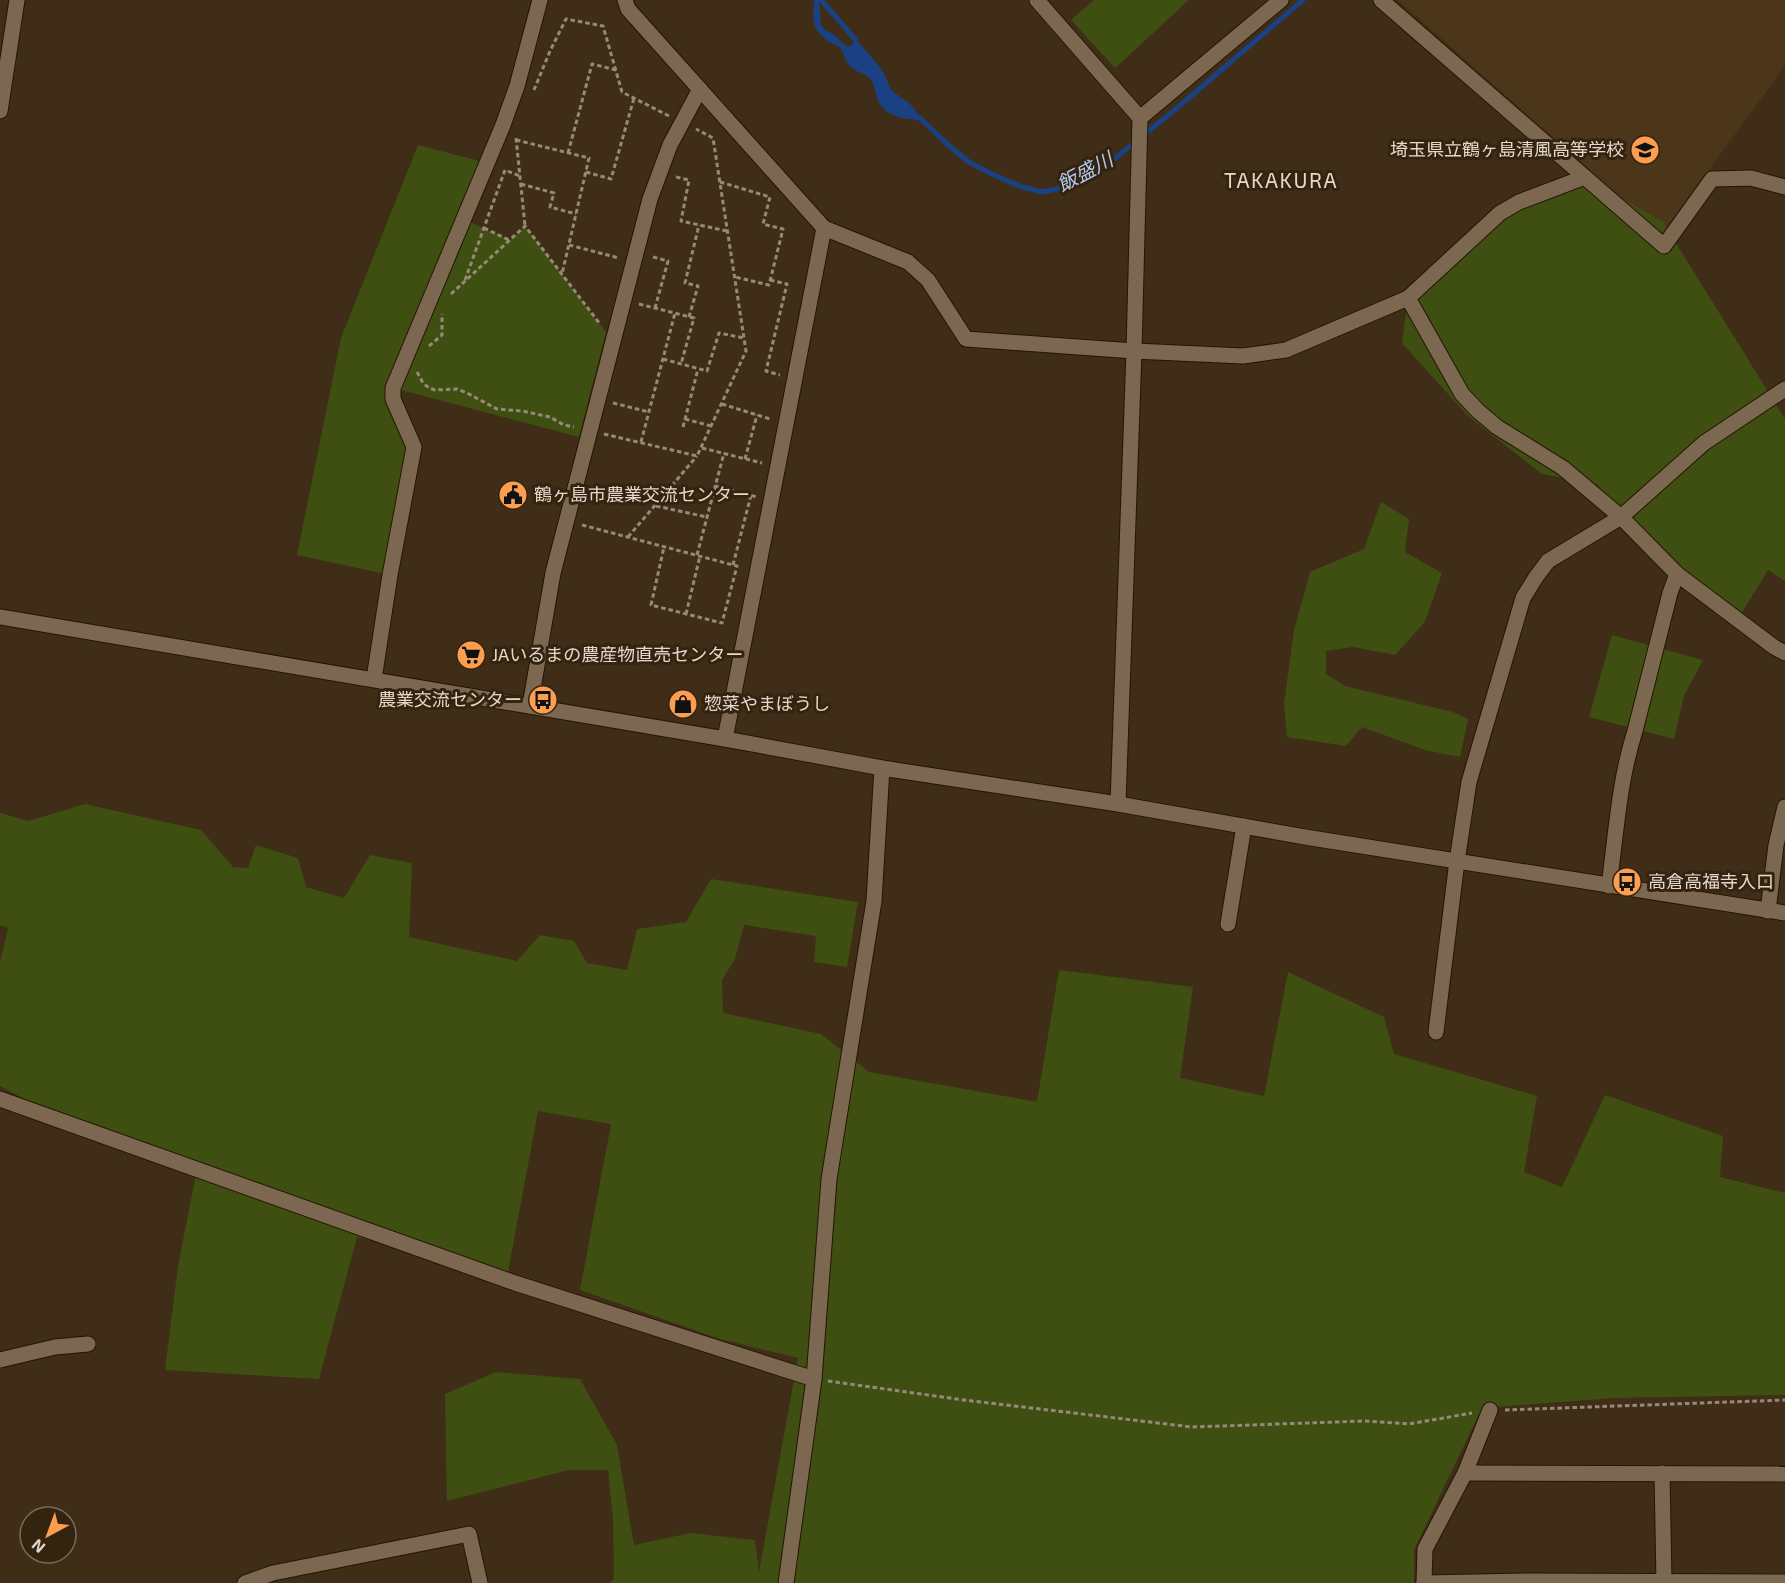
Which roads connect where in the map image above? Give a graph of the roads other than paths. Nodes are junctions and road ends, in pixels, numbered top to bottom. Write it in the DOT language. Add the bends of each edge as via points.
graph roads {
  1 [pos="16,0"];
  2 [pos="540,0"];
  3 [pos="625,0"];
  4 [pos="1037,0"];
  5 [pos="1281,0"];
  6 [pos="1381,0"];
  7 [pos="700,89"];
  8 [pos="0,111"];
  9 [pos="1140,118"];
  10 [pos="1585,177"];
  11 [pos="1785,187"];
  12 [pos="824,228"];
  13 [pos="1407,298"];
  14 [pos="1134,351"];
  15 [pos="1785,389"];
  16 [pos="1621,517"];
  17 [pos="1677,574"];
  18 [pos="0,617"];
  19 [pos="1785,653"];
  20 [pos="374,679"];
  21 [pos="530,706"];
  22 [pos="725,739"];
  23 [pos="882,768"];
  24 [pos="1118,804"];
  25 [pos="1785,807"];
  26 [pos="1244,826"];
  27 [pos="1457,861"];
  28 [pos="1609,886"];
  29 [pos="1768,910"];
  30 [pos="1785,913"];
  31 [pos="1228,924"];
  32 [pos="1437,1032"];
  33 [pos="0,1099"];
  34 [pos="88,1344"];
  35 [pos="0,1360"];
  36 [pos="814,1379"];
  37 [pos="1490,1410"];
  38 [pos="1465,1473"];
  39 [pos="1662,1473"];
  40 [pos="1785,1474"];
  41 [pos="1528,1582"];
  42 [pos="1664,1582"];
  43 [pos="1777,1582"];
  44 [pos="245,1583"];
  45 [pos="480,1583"];
  46 [pos="786,1583"];
  47 [pos="1424,1583"];
  1 -- 8 [label="street"];
  2 -- 20 [label="street" via="503,125 393,388 393,399 414,447"];
  3 -- 7 [label="street" via="628,9"];
  4 -- 9 [label="street"];
  5 -- 9 [label="street"];
  6 -- 10 [label="street"];
  7 -- 12 [label="street"];
  7 -- 21 [label="street" via="670,145 650,199 553,573"];
  9 -- 14 [label="street"];
  10 -- 11 [label="street" via="1664,246 1712,178 1751,178"];
  10 -- 13 [label="street" via="1500,213"];
  12 -- 14 [label="street" via="908,262 928,280 966,339"];
  12 -- 22 [label="street"];
  13 -- 14 [label="street" via="1286,351 1243,356"];
  13 -- 16 [label="street" via="1462,394 1478,411 1563,468"];
  14 -- 24 [label="street"];
  15 -- 16 [label="street" via="1704,443"];
  16 -- 17 [label="street"];
  16 -- 27 [label="street" via="1548,561 1523,598 1469,782"];
  17 -- 19 [label="street"];
  17 -- 28 [label="street" via="1629,750"];
  18 -- 20 [label="street"];
  20 -- 21 [label="street"];
  21 -- 22 [label="street"];
  22 -- 23 [label="street"];
  23 -- 24 [label="street"];
  23 -- 36 [label="street" via="874,901 829,1179"];
  24 -- 26 [label="street"];
  25 -- 29 [label="street"];
  26 -- 27 [label="street"];
  26 -- 31 [label="street"];
  27 -- 28 [label="street"];
  27 -- 32 [label="street"];
  28 -- 29 [label="street"];
  29 -- 30 [label="street"];
  33 -- 36 [label="street" via="515,1283"];
  34 -- 35 [label="street"];
  36 -- 46 [label="street"];
  37 -- 38 [label="street"];
  38 -- 39 [label="street"];
  38 -- 47 [label="street" via="1425,1549"];
  39 -- 40 [label="street"];
  39 -- 42 [label="street"];
  41 -- 42 [label="street"];
  41 -- 47 [label="street"];
  42 -- 43 [label="street"];
  44 -- 45 [label="street" via="273,1573 469,1534"];
}
